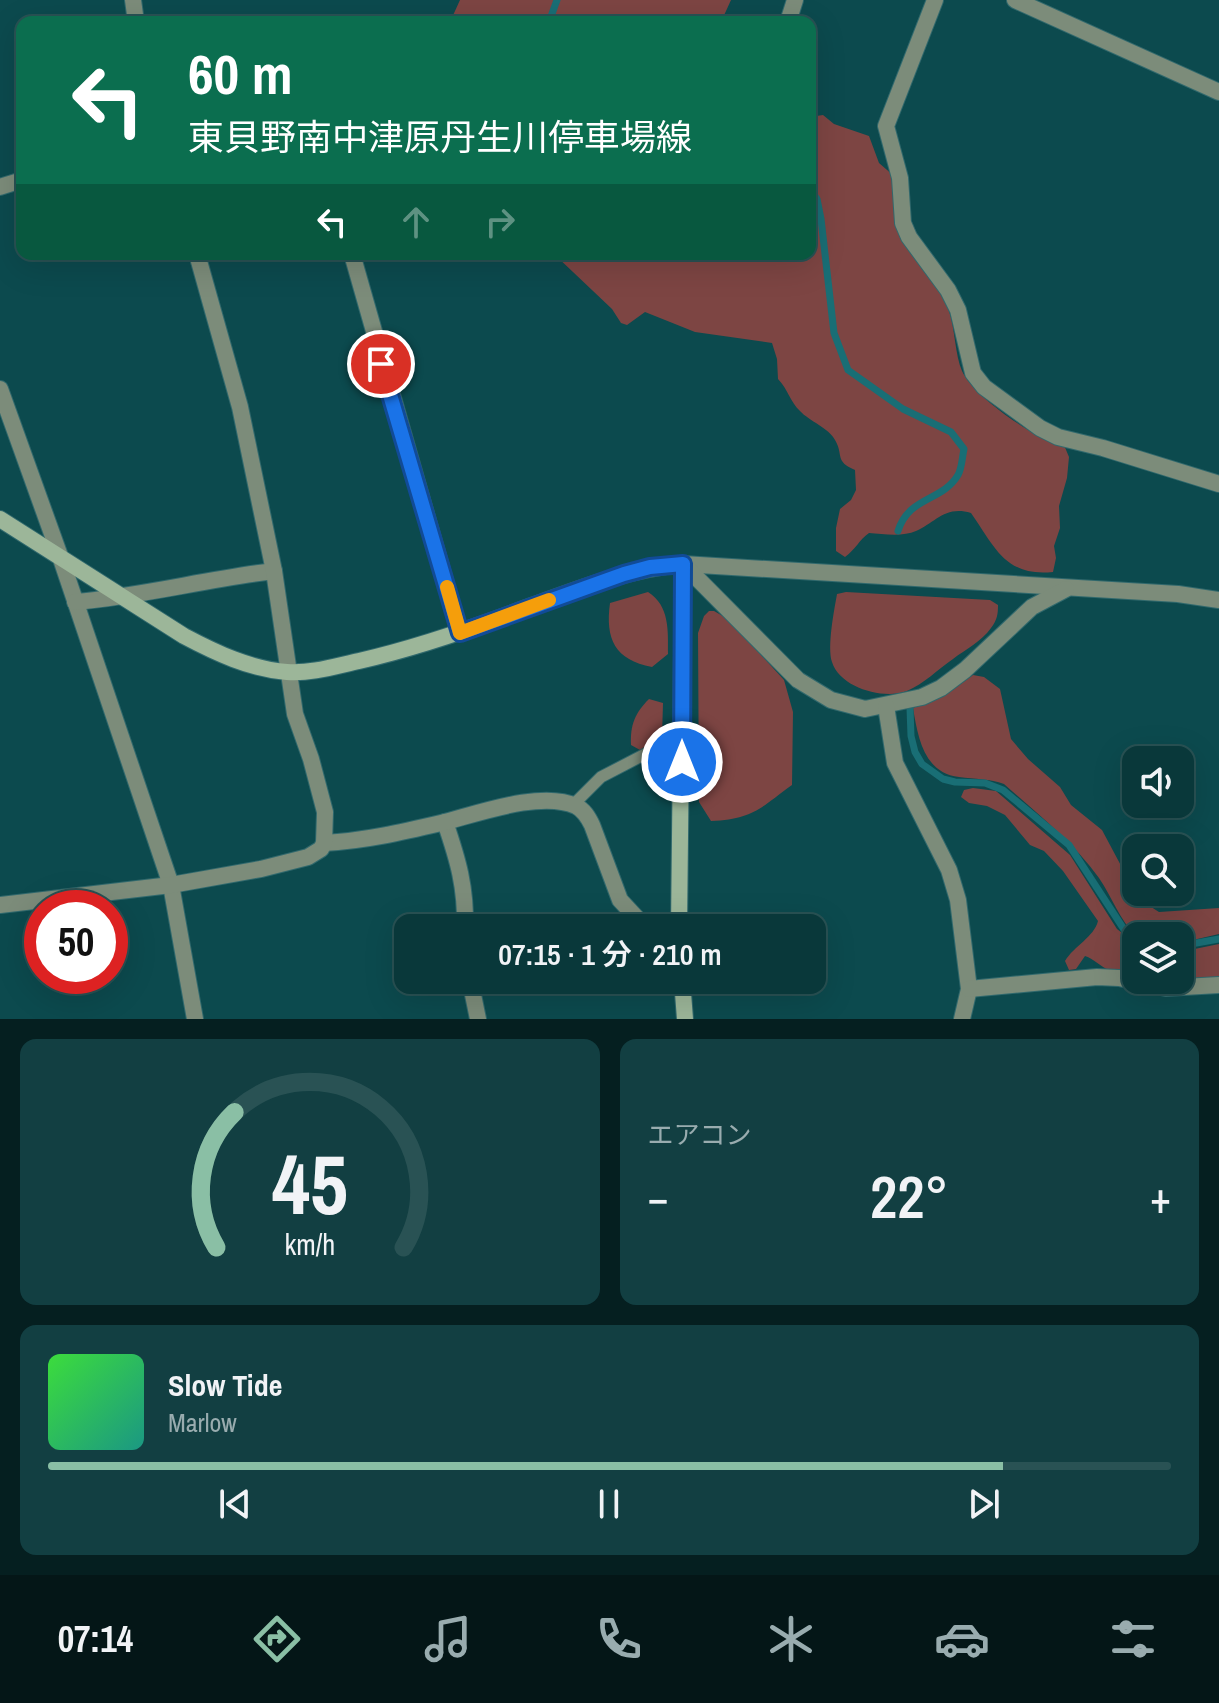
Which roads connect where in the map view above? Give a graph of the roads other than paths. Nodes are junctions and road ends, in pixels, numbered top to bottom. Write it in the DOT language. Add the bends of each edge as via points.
graph roads {
  1 [pos="935,0"];
  2 [pos="1015,0"];
  3 [pos="1219,92"];
  4 [pos="199,260"];
  5 [pos="354,260"];
  6 [pos="0,389"];
  7 [pos="1219,484"];
  8 [pos="0,519"];
  9 [pos="60,556"];
  10 [pos="683,564"];
  11 [pos="274,571"];
  12 [pos="1066,589"];
  13 [pos="125,598"];
  14 [pos="1219,600"];
  15 [pos="75,602"];
  16 [pos="460,633"];
  17 [pos="288,672"];
  18 [pos="886,706"];
  19 [pos="682,735"];
  20 [pos="573,805"];
  21 [pos="445,822"];
  22 [pos="324,843"];
  23 [pos="171,885"];
  24 [pos="0,905"];
  25 [pos="465,914"];
  26 [pos="633,914"];
  27 [pos="679,914"];
  28 [pos="1219,985"];
  29 [pos="969,989"];
  30 [pos="473,994"];
  31 [pos="683,994"];
  32 [pos="195,1019"];
  33 [pos="478,1019"];
  34 [pos="685,1019"];
  35 [pos="962,1019"];
  1 -- 7 [label="street" via="886,126 900,178 903,223 958,310 973,373 984,387 1058,437"];
  2 -- 3 [label="street"];
  4 -- 11 [label="street" via="234,382"];
  5 -- 16 [label="street"];
  6 -- 9 [label="street"];
  8 -- 9 [label="main road"];
  9 -- 13 [label="main road"];
  9 -- 15 [label="street"];
  10 -- 12 [label="street"];
  10 -- 16 [label="main road" via="624,574"];
  10 -- 18 [label="street" via="815,692 847,706"];
  10 -- 19 [label="main road"];
  11 -- 13 [label="street"];
  11 -- 17 [label="street"];
  12 -- 14 [label="street"];
  12 -- 18 [label="street" via="1032,607 954,680 922,697"];
  13 -- 15 [label="street"];
  13 -- 17 [label="main road" via="211,650"];
  15 -- 23 [label="street"];
  16 -- 17 [label="main road" via="394,653"];
  17 -- 22 [label="street" via="325,812"];
  18 -- 29 [label="street" via="895,763 949,870 958,900"];
  19 -- 20 [label="lane" via="601,777"];
  19 -- 27 [label="main road"];
  20 -- 21 [label="street" via="508,805"];
  20 -- 26 [label="street" via="586,813 620,900"];
  21 -- 22 [label="street"];
  21 -- 25 [label="street" via="462,873"];
  22 -- 23 [label="street" via="308,857"];
  23 -- 24 [label="street"];
  23 -- 32 [label="street"];
  28 -- 29 [label="street" via="1166,988 1097,977"];
  29 -- 35 [label="street"];
  30 -- 33 [label="street"];
  31 -- 34 [label="main road"];
}
